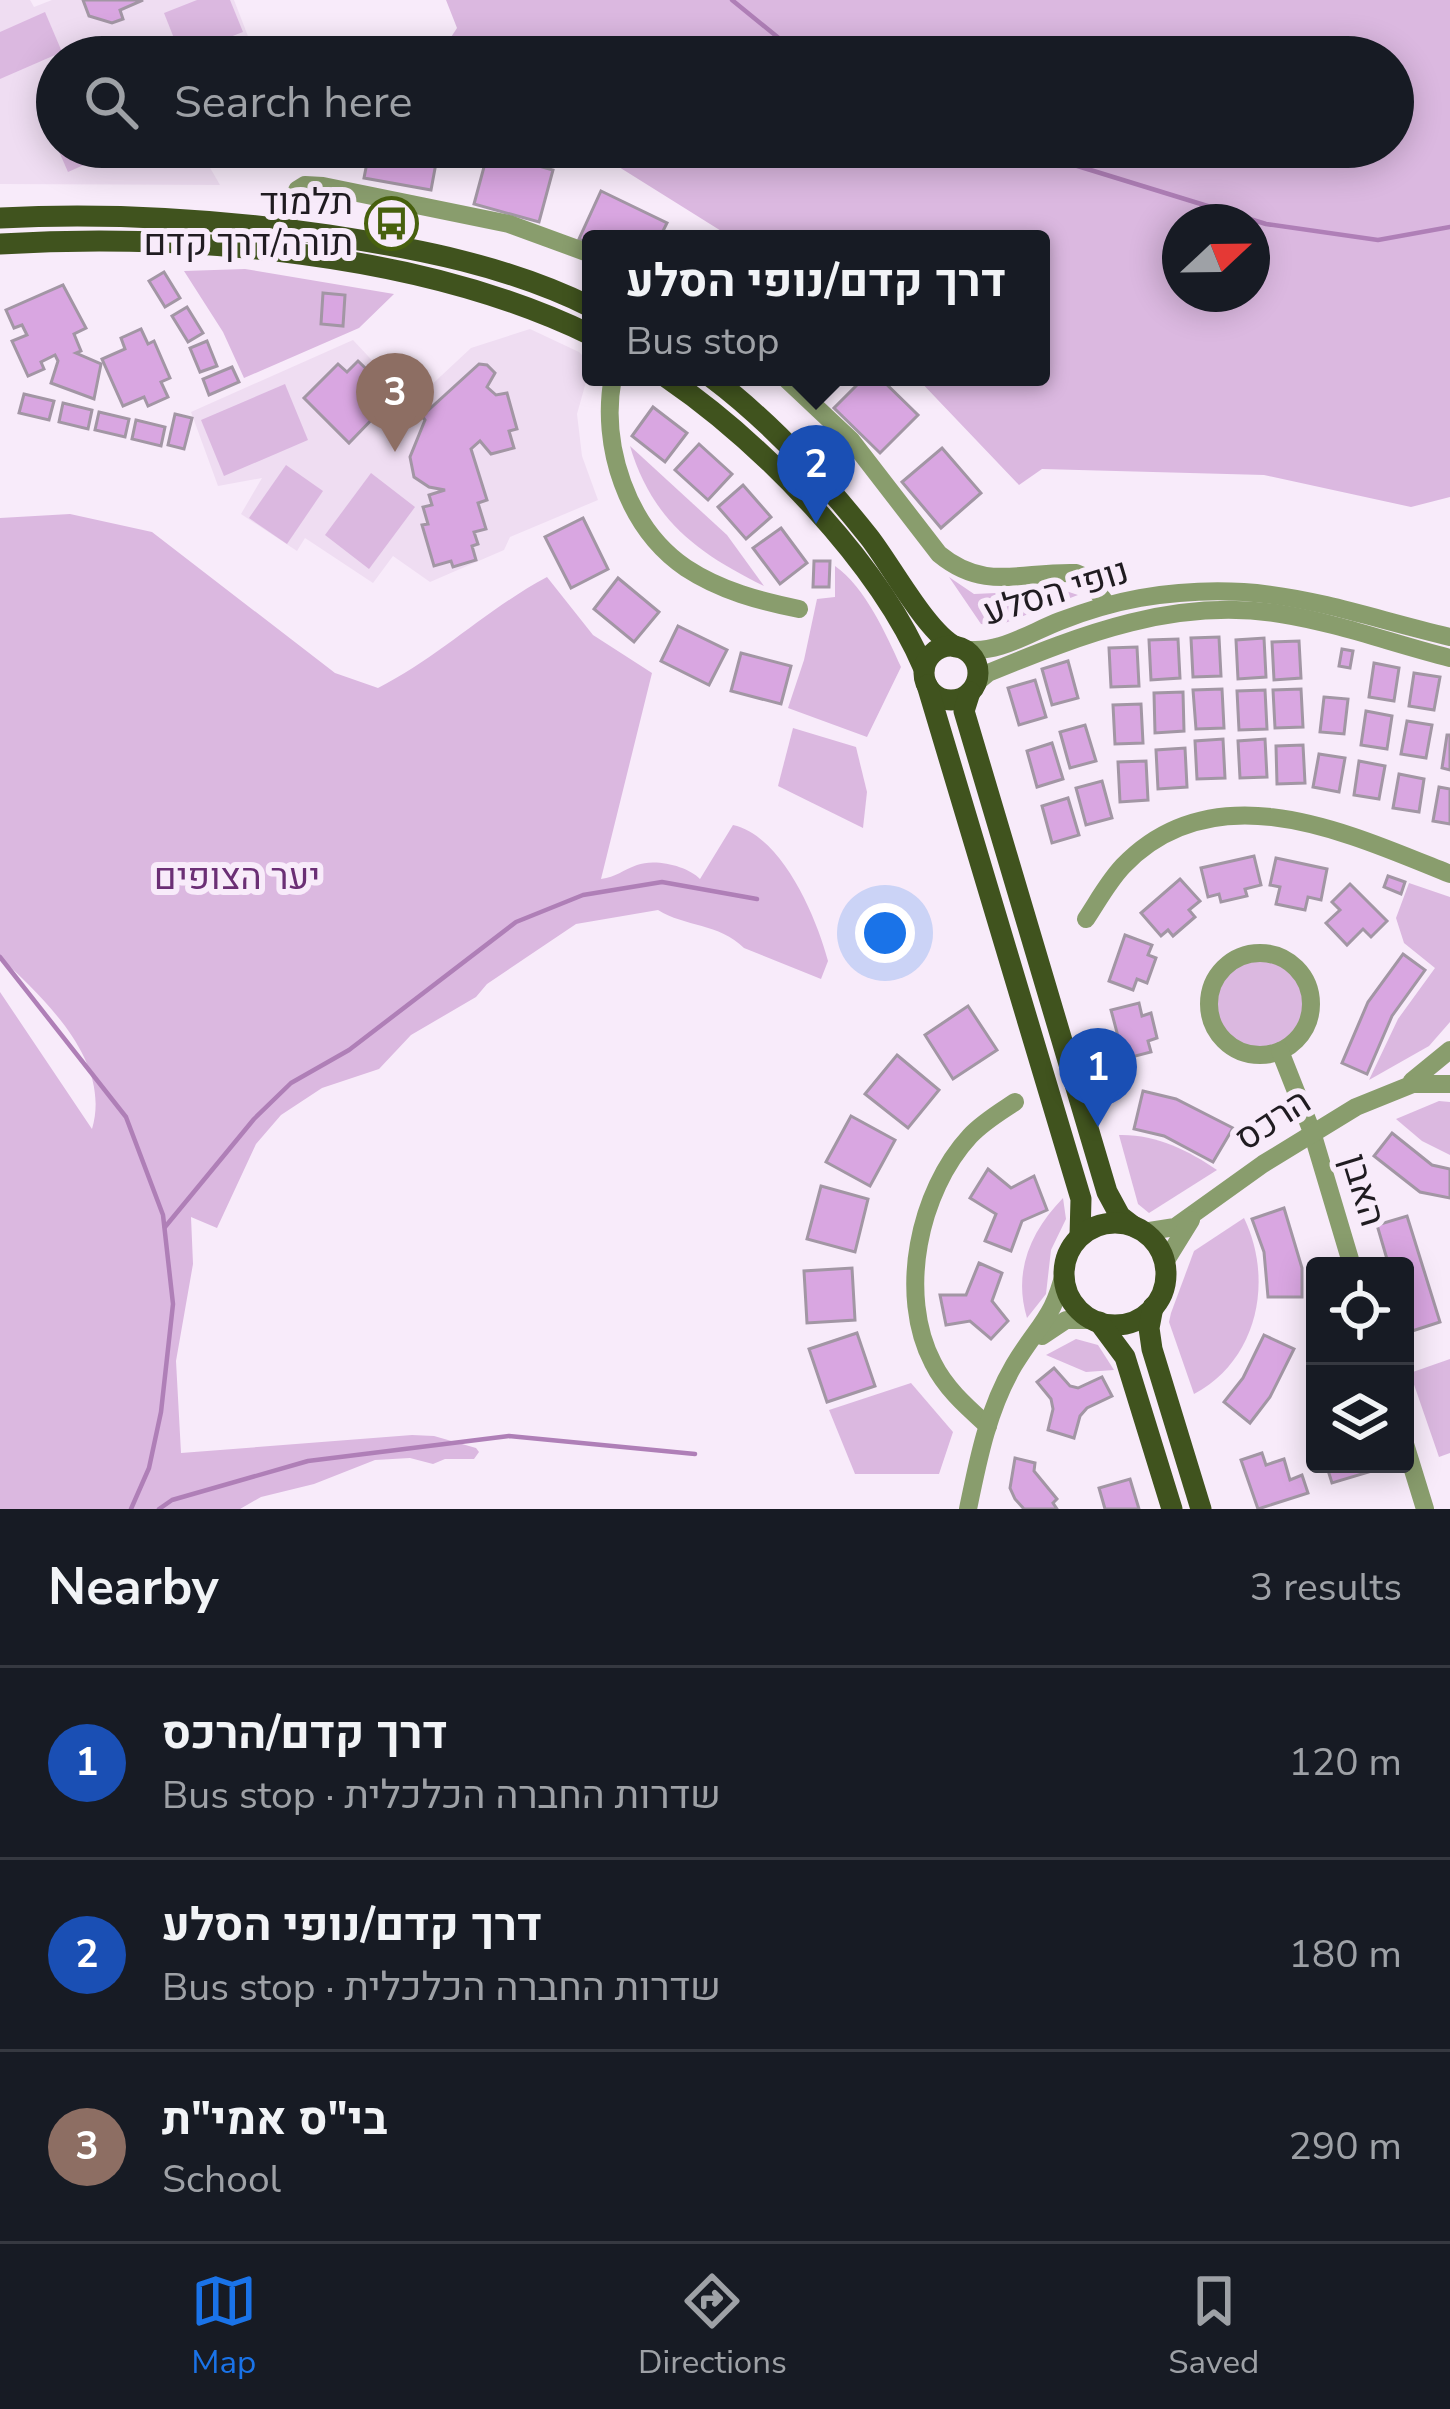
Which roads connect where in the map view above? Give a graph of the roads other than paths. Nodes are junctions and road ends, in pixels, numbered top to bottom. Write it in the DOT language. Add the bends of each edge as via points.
graph roads {
  1 [pos="0,218"];
  2 [pos="288,230"];
  3 [pos="0,244"];
  4 [pos="582,251"];
  5 [pos="274,253"];
  6 [pos="582,304"];
  7 [pos="582,331"];
  8 [pos="612,386"];
  9 [pos="679,386"];
  10 [pos="721,386"];
  11 [pos="794,386"];
  12 [pos="1107,605"];
  13 [pos="800,609"];
  14 [pos="1450,638"];
  15 [pos="960,648"];
  16 [pos="1450,658"];
  17 [pos="926,677"];
  18 [pos="973,688"];
  19 [pos="1450,874"];
  20 [pos="1086,919"];
  21 [pos="1450,1050"];
  22 [pos="1280,1051"];
  23 [pos="1450,1084"];
  24 [pos="1396,1091"];
  25 [pos="1015,1102"];
  26 [pos="1312,1132"];
  27 [pos="1193,1215"];
  28 [pos="1138,1229"];
  29 [pos="1080,1236"];
  30 [pos="1349,1257"];
  31 [pos="1165,1262"];
  32 [pos="1066,1265"];
  33 [pos="1153,1307"];
  34 [pos="1097,1321"];
  35 [pos="1024,1351"];
  36 [pos="988,1426"];
  37 [pos="1414,1473"];
  38 [pos="968,1509"];
  39 [pos="1172,1509"];
  40 [pos="1202,1509"];
  41 [pos="1425,1509"];
  1 -- 2 [label="main road" via="155,216"];
  2 -- 4 [label="street" via="297,190 323,186 508,224"];
  2 -- 5 [label="street"];
  2 -- 6 [label="main road" via="458,258"];
  3 -- 5 [label="main road" via="154,241"];
  5 -- 7 [label="main road" via="452,283"];
  8 -- 13 [label="street" via="621,478 666,551 734,592"];
  9 -- 17 [label="main road" via="787,480 874,585"];
  10 -- 15 [label="main road" via="806,463 937,634"];
  11 -- 12 [label="street" via="851,440 952,565 973,576 1076,573"];
  12 -- 14 [label="street, נופי הסלע" via="1268,592"];
  12 -- 15 [label="street, נופי הסלע" via="986,651"];
  15 -- 17 [label="main road" via="930,656"];
  15 -- 18 [label="main road" via="976,663"];
  16 -- 18 [label="street, נופי הסלע" via="1300,617 1221,611 1119,622 988,673"];
  17 -- 18 [label="main road" via="936,696 950,700"];
  17 -- 29 [label="main road" via="1081,1199"];
  18 -- 28 [label="main road" via="964,712 1107,1192"];
  19 -- 20 [label="street" via="1310,823 1219,816 1142,849"];
  21 -- 24 [label="street, הרכס"];
  22 -- 22 [label="street" via="1306,1025 1305,982 1273,955 1238,958 1212,986 1214,1025 1240,1051"];
  22 -- 26 [label="street, האבן"];
  23 -- 24 [label="street, הרכס"];
  24 -- 26 [label="street, הרכס"];
  25 -- 36 [label="street" via="955,1155 929,1206 917,1269 918,1315 932,1362"];
  26 -- 27 [label="street, הרכס"];
  26 -- 30 [label="street, האבן"];
  27 -- 28 [label="street, הרכס" via="1175,1227"];
  27 -- 31 [label="street, הרכס"];
  28 -- 29 [label="main road" via="1115,1222"];
  28 -- 31 [label="main road"];
  29 -- 32 [label="main road"];
  31 -- 33 [label="main road"];
  32 -- 34 [label="main road" via="1069,1295"];
  32 -- 35 [label="street" via="1054,1308"];
  33 -- 34 [label="main road" via="1124,1324"];
  33 -- 40 [label="main road" via="1150,1338"];
  34 -- 35 [label="street" via="1066,1320"];
  34 -- 39 [label="main road" via="1125,1357"];
  35 -- 36 [label="street"];
  36 -- 38 [label="street"];
  37 -- 41 [label="street"];
}
